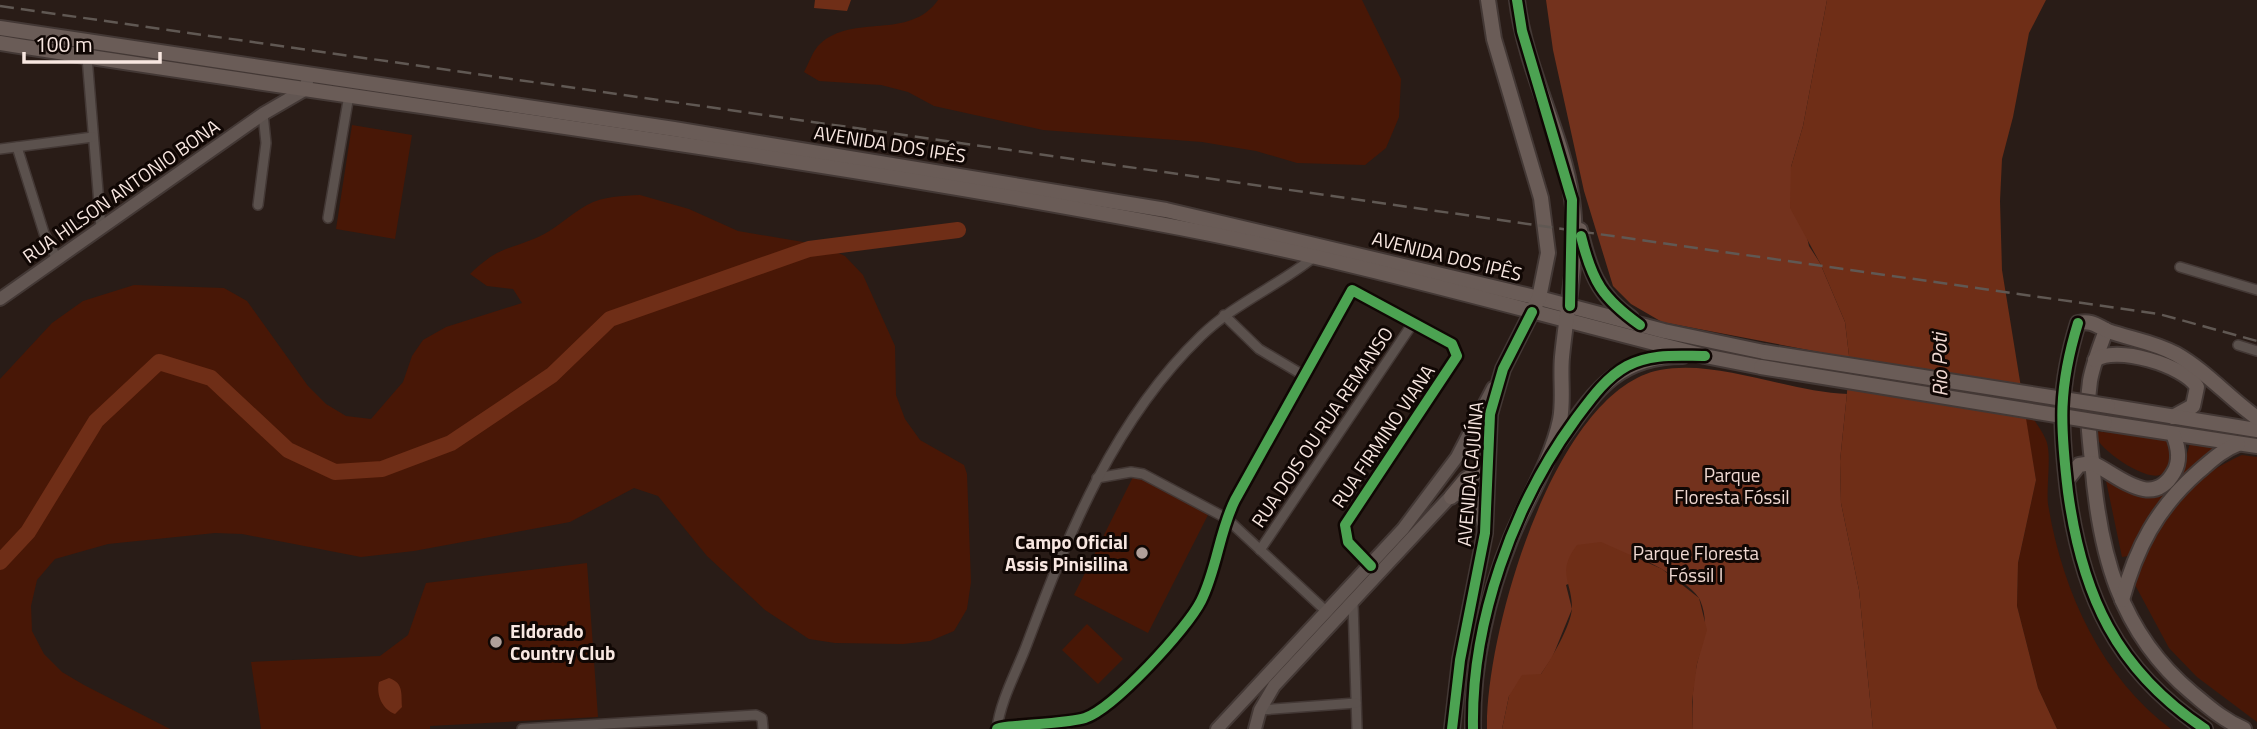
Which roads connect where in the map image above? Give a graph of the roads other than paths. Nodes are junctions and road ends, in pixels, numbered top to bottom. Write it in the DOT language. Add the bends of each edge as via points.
graph roads {
  1 [pos="1488,0"];
  2 [pos="1517,0"];
  3 [pos="0,28"];
  4 [pos="0,43"];
  5 [pos="87,57"];
  6 [pos="308,74"];
  7 [pos="272,75"];
  8 [pos="306,89"];
  9 [pos="349,95"];
  10 [pos="264,114"];
  11 [pos="93,137"];
  12 [pos="684,138"];
  13 [pos="17,147"];
  14 [pos="0,149"];
  15 [pos="974,185"];
  16 [pos="1572,200"];
  17 [pos="258,205"];
  18 [pos="328,218"];
  19 [pos="101,228"];
  20 [pos="1314,257"];
  21 [pos="57,259"];
  22 [pos="2180,267"];
  23 [pos="2257,290"];
  24 [pos="1539,298"];
  25 [pos="0,299"];
  26 [pos="1570,306"];
  27 [pos="1532,312"];
  28 [pos="1224,315"];
  29 [pos="1567,321"];
  30 [pos="1413,323"];
  31 [pos="1640,325"];
  32 [pos="2106,330"];
  33 [pos="2238,345"];
  34 [pos="2257,351"];
  35 [pos="1705,356"];
  36 [pos="1763,359"];
  37 [pos="2095,360"];
  38 [pos="1503,369"];
  39 [pos="1303,375"];
  40 [pos="2172,417"];
  41 [pos="2257,418"];
  42 [pos="2257,430"];
  43 [pos="2173,434"];
  44 [pos="2238,444"];
  45 [pos="2257,446"];
  46 [pos="1550,456"];
  47 [pos="2092,463"];
  48 [pos="1487,467"];
  49 [pos="1097,478"];
  50 [pos="2067,480"];
  51 [pos="1451,497"];
  52 [pos="1226,518"];
  53 [pos="1485,533"];
  54 [pos="1260,550"];
  55 [pos="1378,563"];
  56 [pos="2122,600"];
  57 [pos="1353,603"];
  58 [pos="1327,612"];
  59 [pos="1356,703"];
  60 [pos="1261,710"];
  61 [pos="601,727"];
  62 [pos="763,727"];
  63 [pos="997,728"];
  64 [pos="522,729"];
  65 [pos="1217,729"];
  66 [pos="1255,729"];
  67 [pos="1357,729"];
  68 [pos="1452,729"];
  69 [pos="1473,729"];
  70 [pos="2204,729"];
  71 [pos="2244,729"];
  1 -- 24 [label="main road, AVENIDA CAJUÍNA" via="1494,39 1545,213 1548,253"];
  2 -- 16 [label="main road"];
  3 -- 7 [label="main road, AVENIDA DOS IPÊS"];
  4 -- 5 [label="main road, AVENIDA DOS IPÊS"];
  5 -- 7 [label="main road, AVENIDA DOS IPÊS"];
  5 -- 11 [label="street"];
  6 -- 7 [label="main road, AVENIDA DOS IPÊS"];
  6 -- 8 [label="main road"];
  6 -- 12 [label="main road, AVENIDA DOS IPÊS"];
  7 -- 8 [label="main road, AVENIDA DOS IPÊS"];
  7 -- 10 [label="main road"];
  8 -- 9 [label="main road, AVENIDA DOS IPÊS"];
  8 -- 10 [label="main road, RUA HILSON ANTONIO BONA"];
  9 -- 12 [label="main road, AVENIDA DOS IPÊS"];
  9 -- 18 [label="street"];
  10 -- 17 [label="street" via="266,143"];
  10 -- 19 [label="main road, RUA HILSON ANTONIO BONA"];
  11 -- 13 [label="street"];
  11 -- 19 [label="street"];
  12 -- 15 [label="main road, AVENIDA DOS IPÊS"];
  13 -- 14 [label="street"];
  13 -- 21 [label="street"];
  15 -- 20 [label="main road, AVENIDA DOS IPÊS"];
  15 -- 24 [label="main road, AVENIDA DOS IPÊS" via="1213,219"];
  16 -- 26 [label="main road"];
  16 -- 31 [label="main road" via="1593,278 1615,308"];
  19 -- 21 [label="main road, RUA HILSON ANTONIO BONA"];
  20 -- 27 [label="main road, AVENIDA DOS IPÊS"];
  20 -- 28 [label="street"];
  21 -- 25 [label="main road, RUA HILSON ANTONIO BONA"];
  22 -- 23 [label="street"];
  24 -- 26 [label="main road, AVENIDA DOS IPÊS"];
  24 -- 27 [label="main road, AVENIDA CAJUÍNA"];
  26 -- 27 [label="main road"];
  26 -- 29 [label="main road"];
  26 -- 31 [label="main road, AVENIDA DOS IPÊS"];
  27 -- 29 [label="main road, AVENIDA DOS IPÊS"];
  27 -- 38 [label="main road, AVENIDA CAJUÍNA"];
  28 -- 39 [label="street" via="1259,349"];
  28 -- 49 [label="street" via="1152,390"];
  29 -- 35 [label="main road, AVENIDA DOS IPÊS"];
  29 -- 46 [label="main road" via="1560,417"];
  30 -- 39 [label="street" via="1352,290"];
  30 -- 54 [label="street, RUA DOIS OU RUA REMANSO"];
  30 -- 55 [label="street, RUA FIRMINO VIANA" via="1452,344 1456,360 1345,525 1348,542"];
  31 -- 36 [label="main road, AVENIDA DOS IPÊS"];
  32 -- 37 [label="main road"];
  32 -- 41 [label="main road" via="2174,353"];
  32 -- 50 [label="main road" via="2094,322 2078,323 2069,354 2062,395"];
  33 -- 34 [label="street"];
  35 -- 36 [label="main road, AVENIDA DOS IPÊS"];
  35 -- 46 [label="main road" via="1655,356 1620,370 1590,400"];
  36 -- 40 [label="main road, bridge"];
  36 -- 43 [label="main road, bridge"];
  37 -- 40 [label="main road" via="2112,354 2168,366 2191,377 2197,387 2193,406"];
  37 -- 47 [label="main road" via="2088,396"];
  38 -- 48 [label="main road, AVENIDA CAJUÍNA" via="1490,414"];
  38 -- 55 [label="main road" via="1443,480"];
  39 -- 52 [label="street"];
  40 -- 42 [label="main road"];
  43 -- 44 [label="main road"];
  43 -- 47 [label="main road" via="2178,463 2170,478 2155,488 2129,485"];
  44 -- 45 [label="main road"];
  44 -- 56 [label="main road" via="2220,453 2160,510 2135,556"];
  46 -- 69 [label="main road" via="1510,541 1493,594 1480,653"];
  47 -- 50 [label="main road" via="2080,465"];
  47 -- 56 [label="main road" via="2101,538"];
  48 -- 51 [label="main road" via="1459,484"];
  48 -- 53 [label="main road, AVENIDA CAJUÍNA"];
  49 -- 52 [label="street" via="1143,474"];
  49 -- 63 [label="street" via="1037,618"];
  50 -- 70 [label="main road" via="2080,558 2096,606 2134,667"];
  51 -- 53 [label="main road" via="1465,493 1475,499"];
  51 -- 55 [label="main road"];
  52 -- 54 [label="street"];
  52 -- 63 [label="street" via="1195,612 1107,705 1065,723"];
  53 -- 68 [label="main road, AVENIDA CAJUÍNA" via="1460,660"];
  54 -- 58 [label="street"];
  55 -- 57 [label="main road"];
  55 -- 58 [label="main road"];
  56 -- 71 [label="main road" via="2138,635 2170,674 2226,722"];
  57 -- 59 [label="street"];
  57 -- 60 [label="main road" via="1274,685"];
  58 -- 65 [label="main road"];
  59 -- 60 [label="street"];
  59 -- 67 [label="street"];
  60 -- 66 [label="main road"];
  61 -- 62 [label="street" via="756,715"];
  61 -- 64 [label="street"];
}
